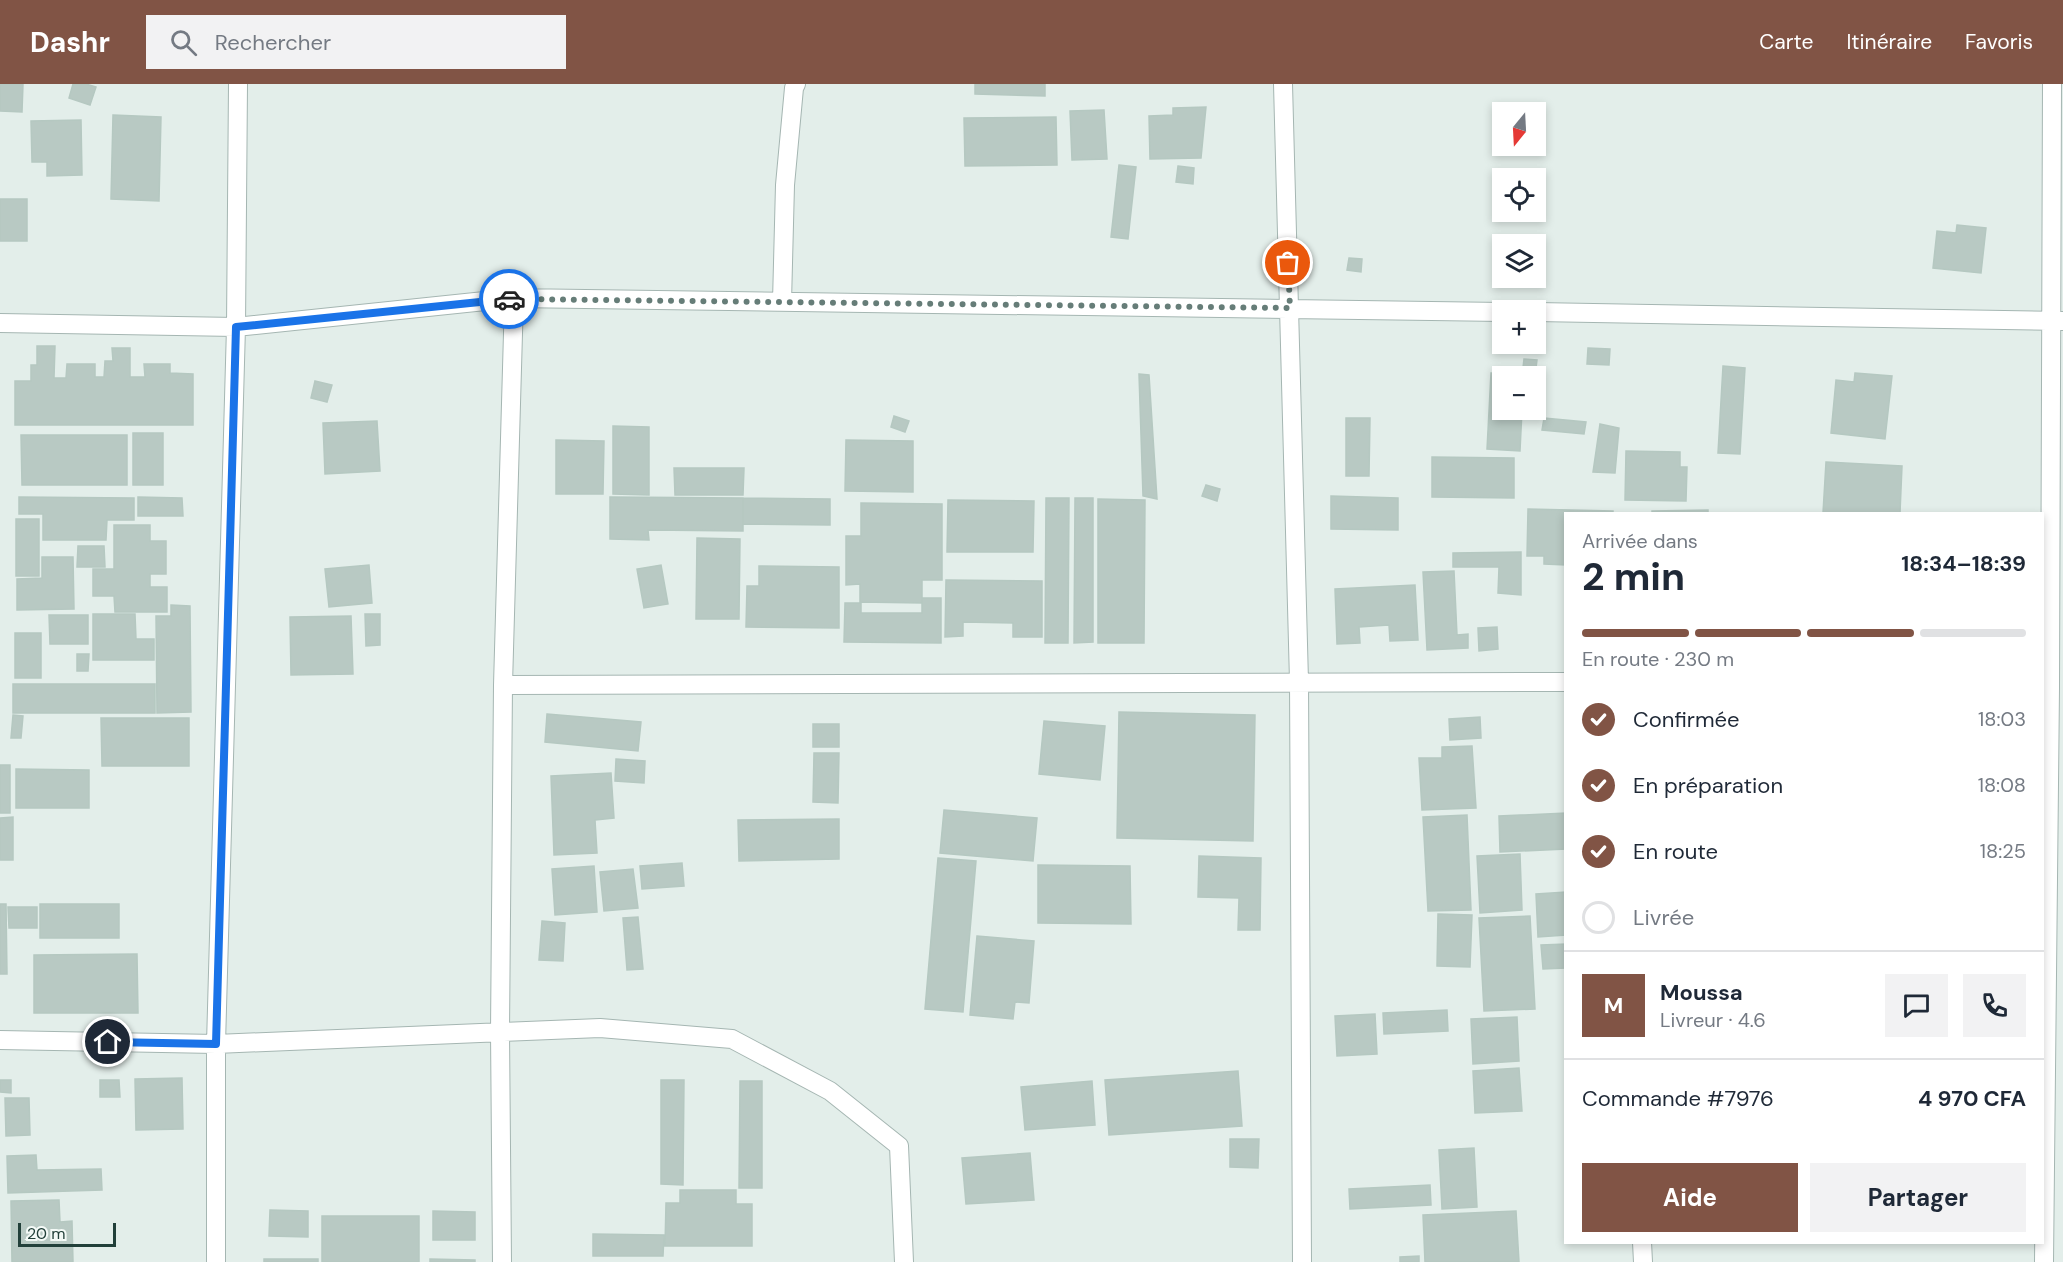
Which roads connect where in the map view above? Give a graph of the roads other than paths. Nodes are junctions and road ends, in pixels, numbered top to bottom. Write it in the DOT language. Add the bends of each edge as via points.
graph roads {
  1 [pos="238,84"];
  2 [pos="796,84"];
  3 [pos="1283,84"];
  4 [pos="2052,84"];
  5 [pos="514,298"];
  6 [pos="782,302"];
  7 [pos="1290,308"];
  8 [pos="1492,312"];
  9 [pos="1546,312"];
  10 [pos="2057,321"];
  11 [pos="0,323"];
  12 [pos="236,327"];
  13 [pos="1299,681"];
  14 [pos="1564,681"];
  15 [pos="503,685"];
  16 [pos="2047,688"];
  17 [pos="500,1032"];
  18 [pos="0,1040"];
  19 [pos="216,1044"];
  20 [pos="2054,1141"];
  21 [pos="1642,1244"];
  22 [pos="216,1262"];
  23 [pos="502,1262"];
  24 [pos="904,1262"];
  25 [pos="1302,1262"];
  26 [pos="1643,1262"];
  27 [pos="2044,1262"];
  1 -- 12 [label="street"];
  2 -- 6 [label="street" via="785,185"];
  3 -- 7 [label="street"];
  4 -- 10 [label="street"];
  5 -- 6 [label="street"];
  5 -- 12 [label="street"];
  5 -- 15 [label="street"];
  6 -- 7 [label="street"];
  7 -- 8 [label="street"];
  7 -- 13 [label="street"];
  9 -- 10 [label="street"];
  10 -- 16 [label="street"];
  11 -- 12 [label="street"];
  12 -- 19 [label="street"];
  13 -- 14 [label="street"];
  13 -- 15 [label="street"];
  13 -- 25 [label="street"];
  15 -- 17 [label="street"];
  16 -- 20 [label="street"];
  17 -- 19 [label="street"];
  17 -- 23 [label="street"];
  17 -- 24 [label="street" via="600,1028 732,1039 830,1091 899,1146"];
  18 -- 19 [label="street"];
  19 -- 22 [label="street"];
  20 -- 27 [label="street"];
  21 -- 26 [label="street"];
}
